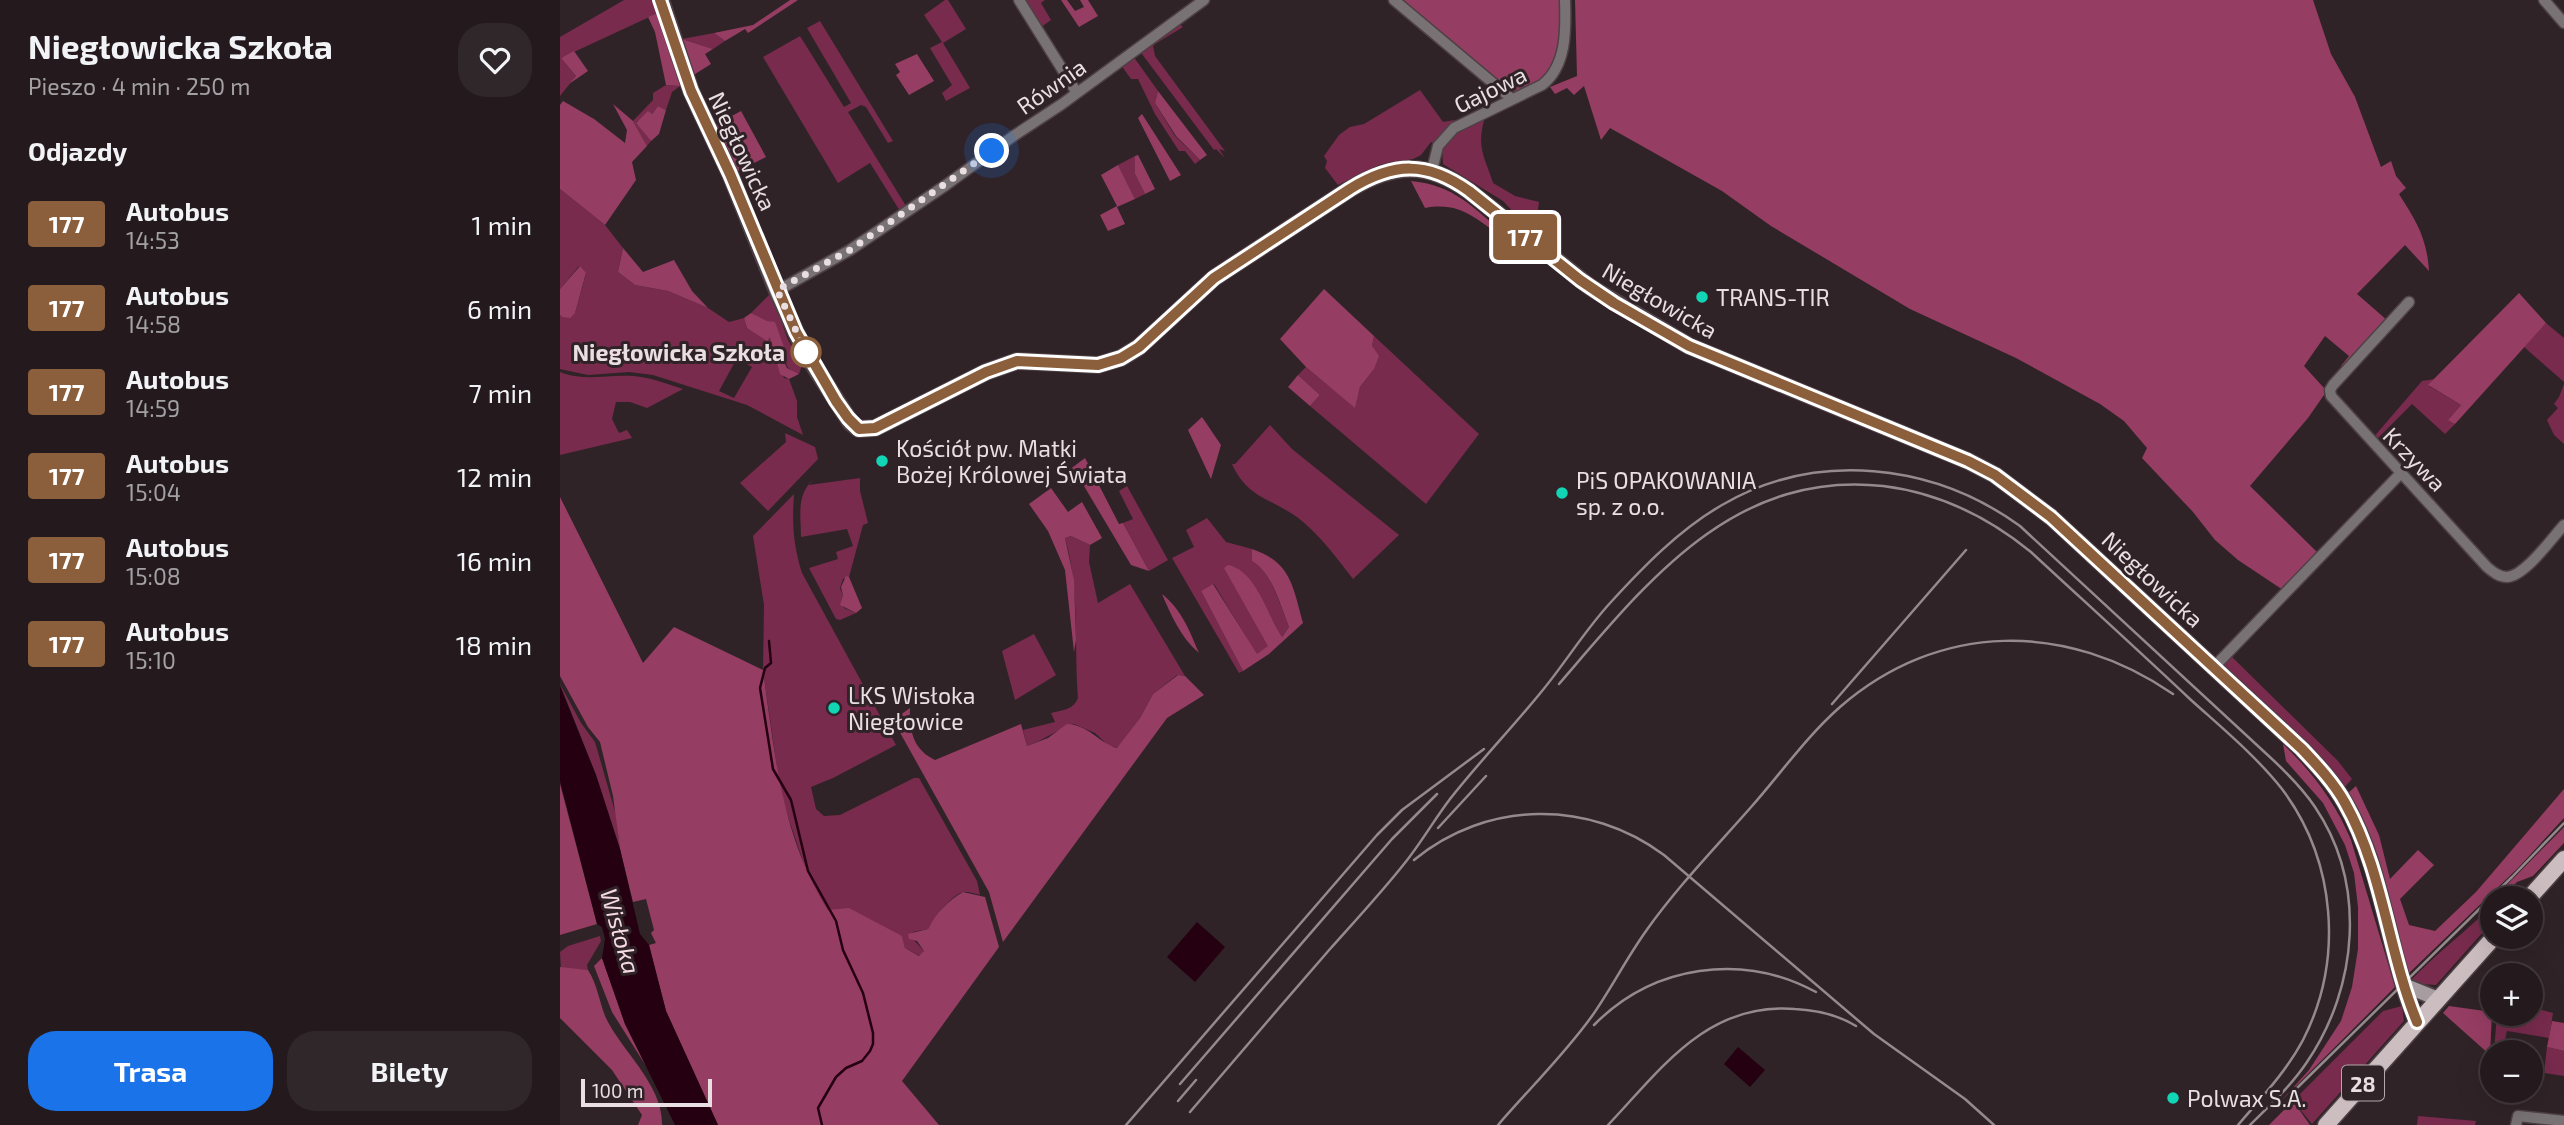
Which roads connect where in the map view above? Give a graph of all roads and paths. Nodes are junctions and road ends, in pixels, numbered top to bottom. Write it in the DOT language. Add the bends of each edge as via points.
graph roads {
  1 [pos="660,0"];
  2 [pos="1019,0"];
  3 [pos="1204,0"];
  4 [pos="1394,0"];
  5 [pos="1564,0"];
  6 [pos="2544,0"];
  7 [pos="2564,23"];
  8 [pos="1077,93"];
  9 [pos="1512,99"];
  10 [pos="1432,170"];
  11 [pos="777,290"];
  12 [pos="2409,302"];
  13 [pos="2401,473"];
  14 [pos="2564,525"];
  15 [pos="2214,667"];
  16 [pos="2564,859"];
  17 [pos="2540,886"];
  18 [pos="2483,949"];
  19 [pos="2406,986"];
  20 [pos="2438,999"];
  21 [pos="2417,1022"];
  22 [pos="2564,1121"];
  23 [pos="2326,1125"];
  24 [pos="2516,1125"];
  25 [pos="2522,1125"];
  1 -- 11 [label="street, Niegłowicka" via="691,91"];
  2 -- 8 [label="street"];
  3 -- 8 [label="street, Równia"];
  4 -- 9 [label="street"];
  5 -- 9 [label="street, Gajowa" via="1564,41 1557,67 1545,83"];
  6 -- 7 [label="street"];
  8 -- 11 [label="street, Równia" via="850,250"];
  9 -- 10 [label="street, Gajowa" via="1450,131 1436,149"];
  10 -- 11 [label="street, Niegłowicka" via="1388,172 1350,189 1214,278 1139,347 1112,362 1017,361 869,429 859,429 848,418 805,352"];
  10 -- 15 [label="street, Niegłowicka" via="1469,191 1598,293 1689,346 1995,475 2051,517"];
  12 -- 13 [label="street, Krzywa" via="2333,385 2330,394"];
  13 -- 14 [label="street, Krzywa" via="2487,567 2502,576 2522,570"];
  13 -- 15 [label="street"];
  15 -- 19 [label="street, Niegłowicka" via="2302,749 2346,804 2370,859"];
  16 -- 17 [label="main road"];
  18 -- 20 [label="main road, 28"];
  19 -- 20 [label="street"];
  19 -- 21 [label="street, Niegłowicka"];
  20 -- 21 [label="main road, 28"];
  21 -- 23 [label="main road, 28"];
  22 -- 24 [label="street" via="2518,1116"];
  24 -- 25 [label="street"];
}
